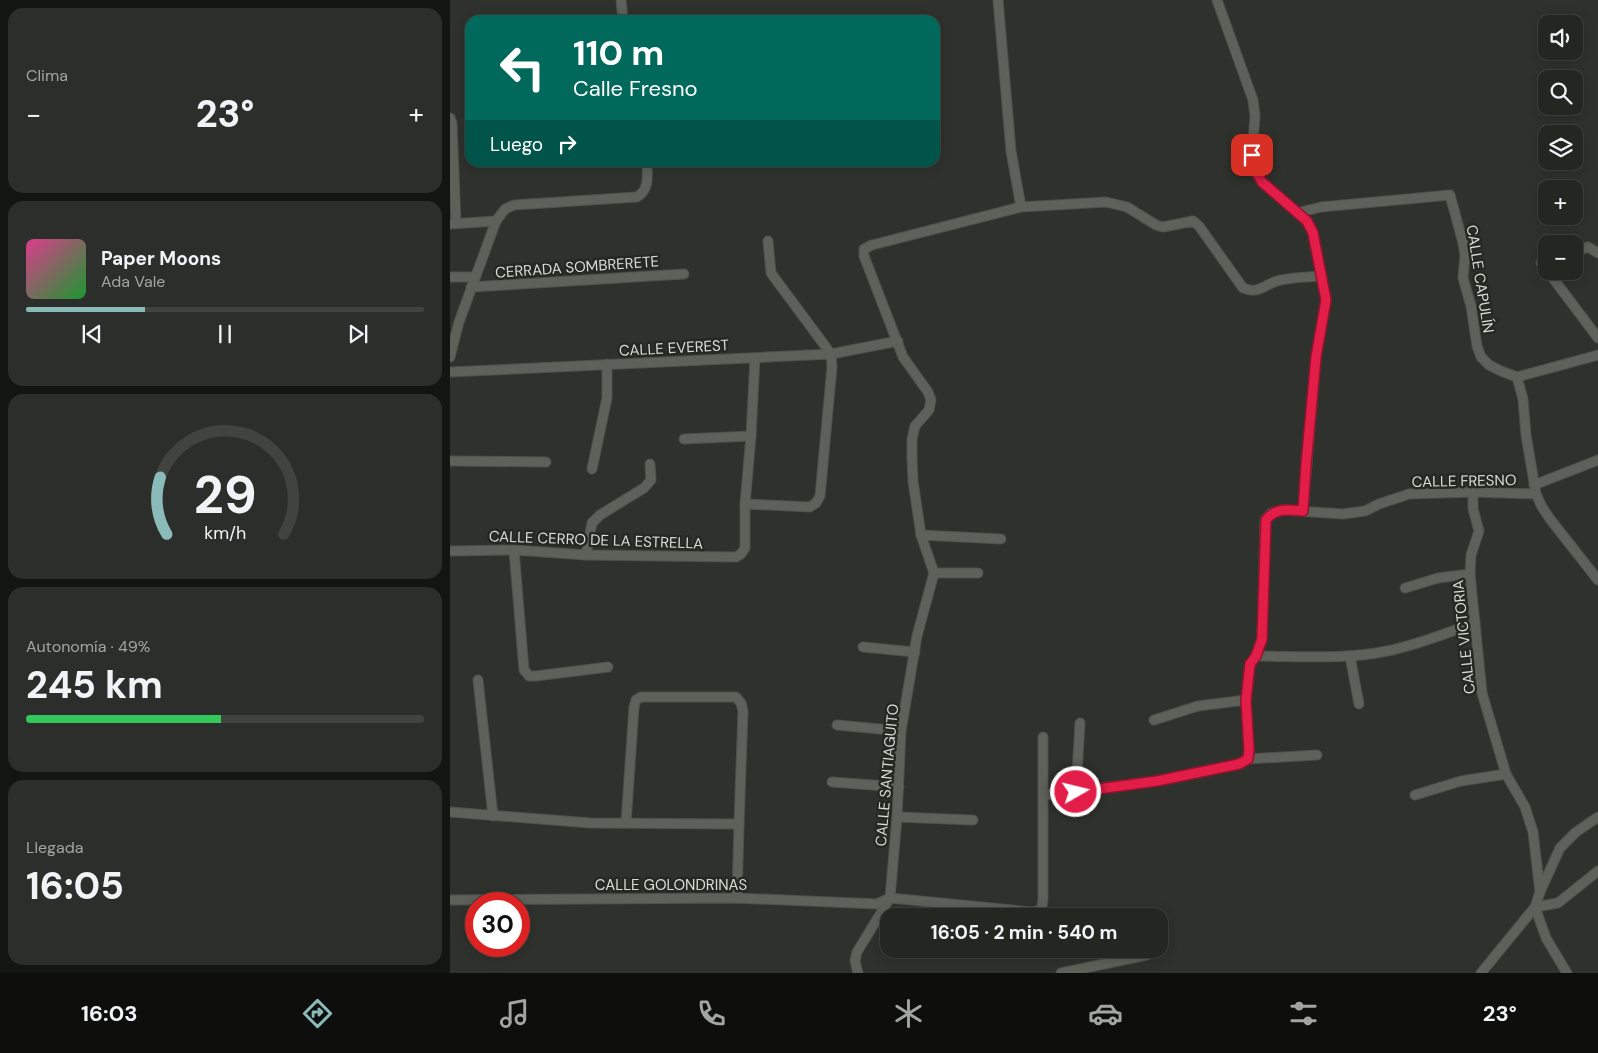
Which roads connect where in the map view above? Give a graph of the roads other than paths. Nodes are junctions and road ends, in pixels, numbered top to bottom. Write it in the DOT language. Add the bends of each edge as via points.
graph roads {
  1 [pos="621,0"];
  2 [pos="998,0"];
  3 [pos="1217,0"];
  4 [pos="623,15"];
  5 [pos="450,118"];
  6 [pos="452,167"];
  7 [pos="647,167"];
  8 [pos="1021,207"];
  9 [pos="1298,213"];
  10 [pos="496,221"];
  11 [pos="453,224"];
  12 [pos="768,241"];
  13 [pos="1583,249"];
  14 [pos="1598,253"];
  15 [pos="684,274"];
  16 [pos="1321,276"];
  17 [pos="450,277"];
  18 [pos="476,277"];
  19 [pos="1554,280"];
  20 [pos="471,287"];
  21 [pos="1598,338"];
  22 [pos="898,341"];
  23 [pos="831,354"];
  24 [pos="1598,355"];
  25 [pos="450,357"];
  26 [pos="755,358"];
  27 [pos="607,364"];
  28 [pos="450,372"];
  29 [pos="1517,377"];
  30 [pos="752,436"];
  31 [pos="684,439"];
  32 [pos="1598,460"];
  33 [pos="450,461"];
  34 [pos="546,462"];
  35 [pos="650,464"];
  36 [pos="592,469"];
  37 [pos="1534,484"];
  38 [pos="1473,492"];
  39 [pos="1536,494"];
  40 [pos="746,504"];
  41 [pos="1303,511"];
  42 [pos="921,535"];
  43 [pos="1001,539"];
  44 [pos="450,550"];
  45 [pos="514,550"];
  46 [pos="586,555"];
  47 [pos="934,573"];
  48 [pos="978,573"];
  49 [pos="1470,574"];
  50 [pos="1598,580"];
  51 [pos="1405,588"];
  52 [pos="1476,623"];
  53 [pos="864,647"];
  54 [pos="915,652"];
  55 [pos="1256,656"];
  56 [pos="1350,656"];
  57 [pos="608,668"];
  58 [pos="478,680"];
  59 [pos="1246,700"];
  60 [pos="1359,704"];
  61 [pos="1154,720"];
  62 [pos="837,724"];
  63 [pos="1080,724"];
  64 [pos="901,731"];
  65 [pos="1043,737"];
  66 [pos="1317,755"];
  67 [pos="1248,759"];
  68 [pos="1506,774"];
  69 [pos="832,782"];
  70 [pos="898,787"];
  71 [pos="1076,792"];
  72 [pos="1044,795"];
  73 [pos="1415,795"];
  74 [pos="450,812"];
  75 [pos="493,816"];
  76 [pos="897,817"];
  77 [pos="1598,817"];
  78 [pos="972,820"];
  79 [pos="626,823"];
  80 [pos="738,824"];
  81 [pos="1598,871"];
  82 [pos="1540,892"];
  83 [pos="737,898"];
  84 [pos="890,898"];
  85 [pos="450,900"];
  86 [pos="1535,908"];
  87 [pos="1137,958"];
  88 [pos="858,973"];
  89 [pos="1061,973"];
  90 [pos="1481,973"];
  91 [pos="1567,973"];
  1 -- 4 [label="street"];
  2 -- 8 [label="street" via="1011,151"];
  3 -- 9 [label="street" via="1253,100 1252,155 1255,170 1262,182"];
  5 -- 6 [label="street"];
  6 -- 11 [label="street"];
  7 -- 10 [label="street" via="646,187 644,193 637,197 514,205 505,209"];
  8 -- 16 [label="street" via="1106,202 1127,207 1163,227 1193,221 1243,288 1251,291 1279,280"];
  8 -- 22 [label="street" via="864,249"];
  9 -- 16 [label="street" via="1313,233"];
  9 -- 29 [label="street, CALLE CAPULÍN" via="1321,207 1450,195 1463,243 1463,278 1481,357 1489,365"];
  10 -- 11 [label="street"];
  10 -- 18 [label="street"];
  12 -- 23 [label="street" via="770,273"];
  13 -- 14 [label="street" via="1588,247"];
  15 -- 20 [label="street, CERRADA SOMBRERETE"];
  16 -- 41 [label="street" via="1326,300 1316,357"];
  17 -- 18 [label="street"];
  18 -- 20 [label="street"];
  19 -- 21 [label="street"];
  20 -- 25 [label="street"];
  22 -- 23 [label="street, CALLE EVEREST"];
  22 -- 42 [label="street" via="904,357 931,400 929,410 915,426 912,439 913,481"];
  23 -- 26 [label="street, CALLE EVEREST"];
  23 -- 40 [label="street" via="820,496 810,507"];
  24 -- 29 [label="street"];
  26 -- 27 [label="street, CALLE EVEREST"];
  26 -- 30 [label="street"];
  27 -- 28 [label="street, CALLE EVEREST"];
  27 -- 36 [label="street" via="607,398"];
  29 -- 37 [label="street" via="1524,399"];
  30 -- 31 [label="street"];
  30 -- 40 [label="street"];
  32 -- 37 [label="street"];
  33 -- 34 [label="street"];
  35 -- 46 [label="street" via="651,480 644,488 592,523"];
  37 -- 39 [label="street"];
  38 -- 39 [label="street, CALLE FRESNO"];
  38 -- 41 [label="street, CALLE FRESNO" via="1409,494 1365,511 1343,514"];
  38 -- 49 [label="street, CALLE VICTORIA" via="1473,509 1479,531 1471,556"];
  39 -- 50 [label="street, CALLE FRESNO" via="1550,519"];
  40 -- 46 [label="street, CALLE CERRO DE LA ESTRELLA" via="745,548 736,557"];
  41 -- 55 [label="street, CALLE FRESNO" via="1282,510 1271,513 1266,520 1262,639"];
  42 -- 43 [label="street"];
  42 -- 47 [label="street"];
  44 -- 45 [label="street, CALLE CERRO DE LA ESTRELLA"];
  45 -- 46 [label="street, CALLE CERRO DE LA ESTRELLA"];
  45 -- 57 [label="street" via="524,670 529,676 536,676"];
  47 -- 48 [label="street"];
  47 -- 54 [label="street, CALLE SANTIAGUITO"];
  49 -- 51 [label="street" via="1438,578"];
  49 -- 52 [label="street, CALLE VICTORIA"];
  52 -- 56 [label="street" via="1386,652"];
  52 -- 68 [label="street, CALLE VICTORIA" via="1482,693"];
  53 -- 54 [label="street"];
  54 -- 64 [label="street, CALLE SANTIAGUITO"];
  55 -- 56 [label="street"];
  55 -- 59 [label="street, CALLE FRESNO" via="1250,664"];
  56 -- 60 [label="street"];
  58 -- 75 [label="street"];
  59 -- 61 [label="street" via="1198,706"];
  59 -- 67 [label="street, CALLE FRESNO"];
  62 -- 64 [label="street"];
  63 -- 71 [label="street"];
  64 -- 70 [label="street, CALLE SANTIAGUITO"];
  65 -- 72 [label="street"];
  66 -- 67 [label="street"];
  67 -- 71 [label="street" via="1239,764 1157,781"];
  68 -- 73 [label="street" via="1461,781"];
  68 -- 82 [label="street, CALLE VICTORIA" via="1525,807 1533,832"];
  69 -- 70 [label="street"];
  70 -- 76 [label="street, CALLE SANTIAGUITO"];
  71 -- 72 [label="street"];
  72 -- 84 [label="street, CALLE GOLONDRINAS" via="1042,907 1038,911"];
  74 -- 75 [label="street"];
  75 -- 79 [label="street"];
  76 -- 78 [label="street"];
  76 -- 84 [label="street, CALLE SANTIAGUITO"];
  77 -- 82 [label="street" via="1560,848"];
  79 -- 80 [label="street"];
  79 -- 80 [label="street" via="636,700 641,697 736,697 743,711"];
  80 -- 83 [label="street"];
  81 -- 86 [label="street" via="1558,903"];
  82 -- 86 [label="street"];
  83 -- 84 [label="street, CALLE GOLONDRINAS" via="877,904"];
  83 -- 85 [label="street, CALLE GOLONDRINAS"];
  84 -- 88 [label="street, CALLE SANTIAGUITO" via="857,952"];
  86 -- 90 [label="street"];
  86 -- 91 [label="street" via="1546,938"];
  87 -- 89 [label="street"];
}
